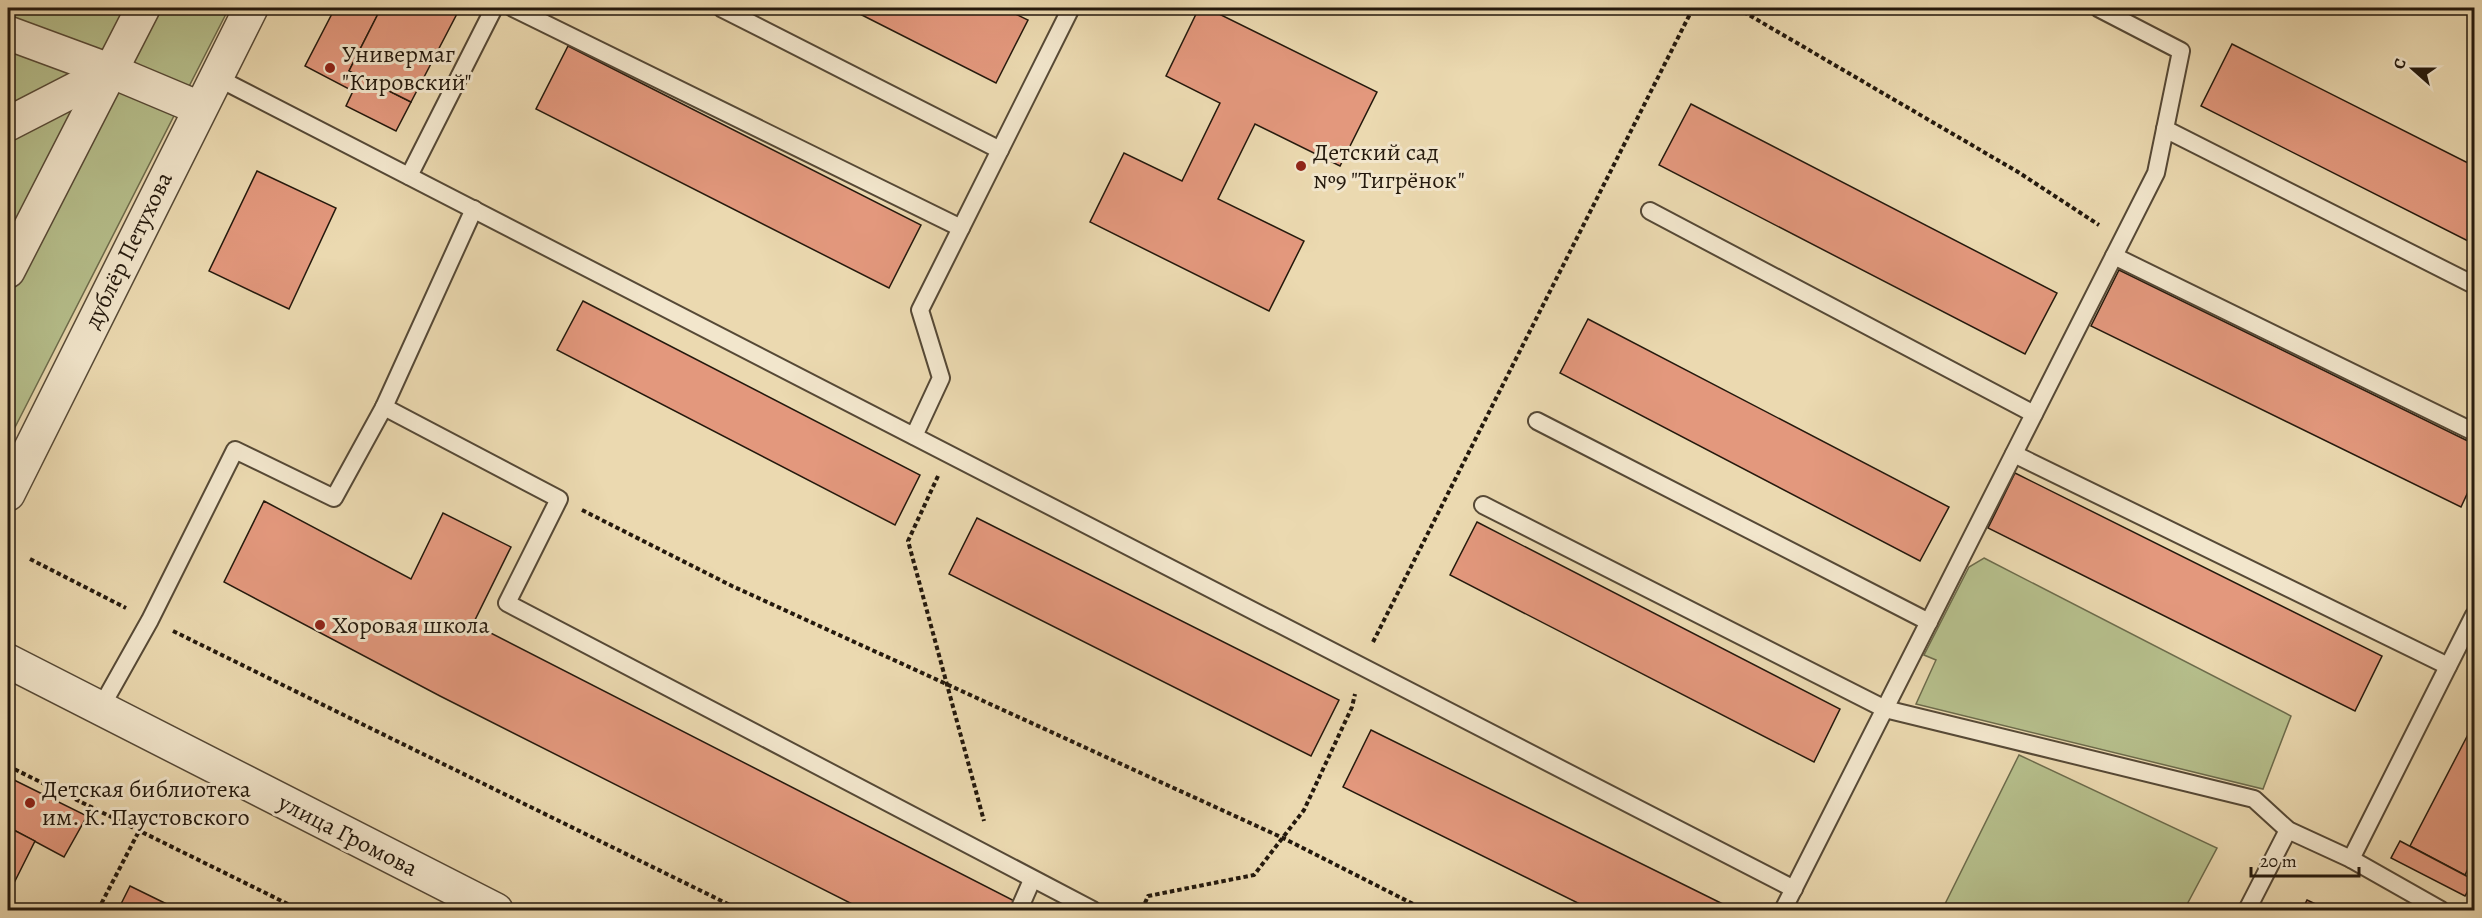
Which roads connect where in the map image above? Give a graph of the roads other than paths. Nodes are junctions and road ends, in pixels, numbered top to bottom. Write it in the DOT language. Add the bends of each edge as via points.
graph roads {
  1 [pos="143,8"];
  2 [pos="251,8"];
  3 [pos="494,8"];
  4 [pos="513,8"];
  5 [pos="721,8"];
  6 [pos="1071,8"];
  7 [pos="2098,8"];
  8 [pos="8,33"];
  9 [pos="111,71"];
  10 [pos="216,77"];
  11 [pos="199,108"];
  12 [pos="8,124"];
  13 [pos="2165,129"];
  14 [pos="1000,150"];
  15 [pos="409,176"];
  16 [pos="474,209"];
  17 [pos="1650,211"];
  18 [pos="961,228"];
  19 [pos="2114,256"];
  20 [pos="8,271"];
  21 [pos="2475,285"];
  22 [pos="384,407"];
  23 [pos="2034,414"];
  24 [pos="1538,421"];
  25 [pos="2475,432"];
  26 [pos="914,436"];
  27 [pos="2014,454"];
  28 [pos="8,494"];
  29 [pos="1483,505"];
  30 [pos="2475,615"];
  31 [pos="1929,622"];
  32 [pos="8,662"];
  33 [pos="2448,666"];
  34 [pos="100,709"];
  35 [pos="1885,709"];
  36 [pos="2288,830"];
  37 [pos="2351,859"];
  38 [pos="1032,880"];
  39 [pos="1794,889"];
  40 [pos="1021,905"];
  41 [pos="496,910"];
  42 [pos="1093,910"];
  43 [pos="1783,910"];
  44 [pos="2247,910"];
  45 [pos="2441,910"];
  1 -- 9 [label="street"];
  2 -- 10 [label="street, дублёр Петухова"];
  3 -- 15 [label="lane"];
  4 -- 18 [label="lane"];
  5 -- 14 [label="lane"];
  6 -- 14 [label="lane"];
  7 -- 13 [label="lane" via="2181,51"];
  8 -- 9 [label="street"];
  9 -- 11 [label="street"];
  9 -- 12 [label="street"];
  9 -- 20 [label="street"];
  10 -- 11 [label="street, дублёр Петухова"];
  10 -- 15 [label="lane"];
  11 -- 28 [label="street, дублёр Петухова"];
  13 -- 19 [label="lane" via="2156,173"];
  13 -- 21 [label="lane"];
  14 -- 18 [label="lane"];
  15 -- 16 [label="lane"];
  16 -- 22 [label="lane"];
  16 -- 26 [label="lane"];
  17 -- 23 [label="lane"];
  18 -- 26 [label="lane" via="920,310 941,378"];
  19 -- 23 [label="lane"];
  19 -- 25 [label="lane"];
  22 -- 34 [label="lane" via="334,498 234,450 150,620"];
  22 -- 38 [label="lane" via="559,499 507,603"];
  23 -- 27 [label="lane"];
  24 -- 31 [label="lane"];
  26 -- 39 [label="lane"];
  27 -- 31 [label="lane"];
  27 -- 33 [label="lane"];
  29 -- 35 [label="lane"];
  30 -- 33 [label="lane"];
  31 -- 35 [label="lane"];
  32 -- 34 [label="street, улица Громова"];
  33 -- 37 [label="lane"];
  34 -- 41 [label="street, улица Громова"];
  35 -- 36 [label="lane" via="2254,799"];
  35 -- 39 [label="lane"];
  36 -- 37 [label="lane"];
  36 -- 44 [label="lane"];
  37 -- 45 [label="lane"];
  38 -- 40 [label="lane"];
  38 -- 42 [label="lane"];
  39 -- 43 [label="lane"];
}
